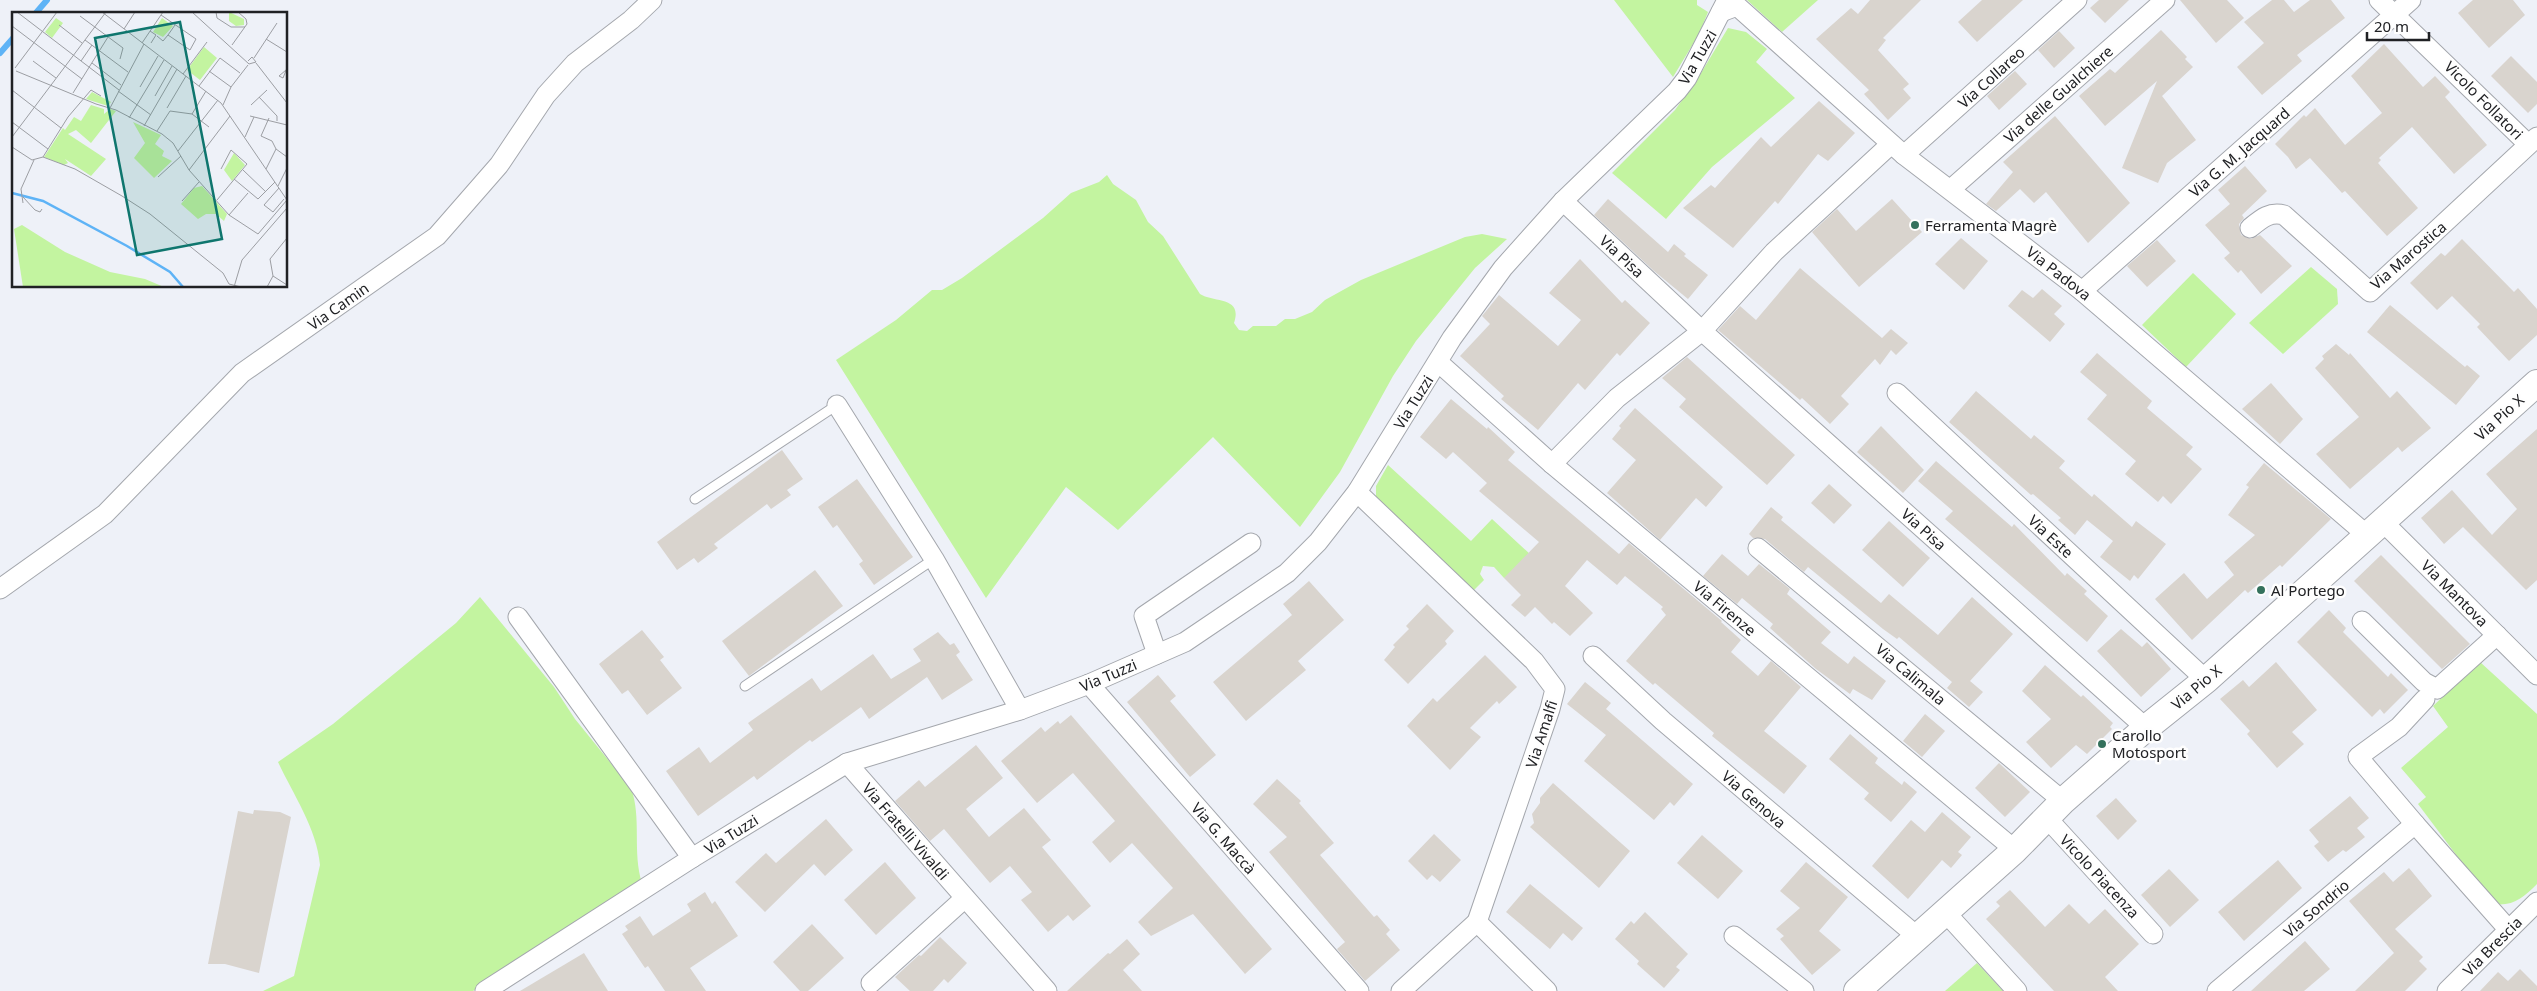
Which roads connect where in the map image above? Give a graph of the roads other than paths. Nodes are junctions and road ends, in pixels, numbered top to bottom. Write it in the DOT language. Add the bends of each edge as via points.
graph roads {
  1 [pos="652,0"];
  2 [pos="2077,0"];
  3 [pos="2165,0"];
  4 [pos="2379,0"];
  5 [pos="2411,0"];
  6 [pos="1724,6"];
  7 [pos="2396,14"];
  8 [pos="2533,141"];
  9 [pos="1897,149"];
  10 [pos="1951,189"];
  11 [pos="1563,201"];
  12 [pos="2250,228"];
  13 [pos="2082,291"];
  14 [pos="1702,330"];
  15 [pos="1438,362"];
  16 [pos="2537,383"];
  17 [pos="1897,393"];
  18 [pos="837,405"];
  19 [pos="1552,464"];
  20 [pos="1357,492"];
  21 [pos="695,500"];
  22 [pos="2375,529"];
  23 [pos="1251,544"];
  24 [pos="1758,548"];
  25 [pos="934,559"];
  26 [pos="0,588"];
  27 [pos="518,617"];
  28 [pos="2362,622"];
  29 [pos="2497,635"];
  30 [pos="1157,654"];
  31 [pos="1593,656"];
  32 [pos="2534,665"];
  33 [pos="2206,680"];
  34 [pos="1089,684"];
  35 [pos="745,686"];
  36 [pos="2425,699"];
  37 [pos="1020,710"];
  38 [pos="2146,728"];
  39 [pos="847,763"];
  40 [pos="2054,809"];
  41 [pos="2415,824"];
  42 [pos="2015,850"];
  43 [pos="692,858"];
  44 [pos="965,898"];
  45 [pos="2537,902"];
  46 [pos="1946,913"];
  47 [pos="1476,922"];
  48 [pos="2508,929"];
  49 [pos="2153,934"];
  50 [pos="1734,936"];
  51 [pos="1919,938"];
  52 [pos="871,983"];
  53 [pos="485,991"];
  54 [pos="1047,991"];
  55 [pos="1359,991"];
  56 [pos="1401,991"];
  57 [pos="1547,991"];
  58 [pos="1804,991"];
  59 [pos="1857,991"];
  60 [pos="2017,991"];
  61 [pos="2217,991"];
  62 [pos="2447,991"];
  1 -- 26 [label="street, Via Camin" via="575,63 546,95 499,165 437,236 242,373 105,514"];
  2 -- 9 [label="street, Via Collareo"];
  3 -- 10 [label="street, Via delle Gualchiere"];
  4 -- 7 [label="street, Vicolo Follatori"];
  5 -- 7 [label="street"];
  6 -- 9 [label="street, Via Padova" via="1737,6"];
  6 -- 11 [label="street, Via Tuzzi" via="1688,78"];
  7 -- 8 [label="street, Vicolo Follatori"];
  7 -- 13 [label="street, Via G. M. Jacquard"];
  8 -- 12 [label="street, Via Marostica" via="2370,292 2284,215 2268,215"];
  9 -- 10 [label="street, Via Padova"];
  9 -- 14 [label="street" via="1774,252"];
  10 -- 13 [label="street, Via Padova"];
  11 -- 14 [label="street, Via Pisa"];
  11 -- 15 [label="street, Via Tuzzi" via="1502,268"];
  13 -- 22 [label="street, Via Padova"];
  14 -- 19 [label="street" via="1617,398"];
  14 -- 38 [label="street, Via Pisa"];
  15 -- 19 [label="street, Via Firenze"];
  15 -- 20 [label="street, Via Tuzzi"];
  16 -- 22 [label="street, Via Pio X"];
  17 -- 33 [label="street, Via Este"];
  18 -- 21 [label="lane"];
  18 -- 25 [label="street"];
  19 -- 42 [label="street, Via Firenze"];
  20 -- 30 [label="street, Via Tuzzi" via="1318,542 1287,573 1185,642"];
  20 -- 47 [label="street, Via Amalfi" via="1534,661 1556,689"];
  22 -- 29 [label="street, Via Mantova"];
  22 -- 33 [label="street, Via Pio X"];
  23 -- 30 [label="street" via="1144,616"];
  24 -- 40 [label="street, Via Calimala"];
  25 -- 35 [label="lane"];
  25 -- 37 [label="street"];
  27 -- 43 [label="street, Via Tuzzi"];
  28 -- 29 [label="street" via="2424,682 2437,689"];
  29 -- 32 [label="street, Via Mantova"];
  30 -- 34 [label="street, Via Tuzzi"];
  31 -- 51 [label="street, Via Genova" via="1663,720"];
  33 -- 38 [label="street, Via Pio X"];
  34 -- 37 [label="street, Via Tuzzi"];
  34 -- 55 [label="street, Via G. Maccà"];
  36 -- 41 [label="street" via="2399,727 2358,757"];
  37 -- 39 [label="street, Via Tuzzi"];
  38 -- 40 [label="street, Via Pio X"];
  39 -- 43 [label="street, Via Tuzzi"];
  39 -- 44 [label="street, Via Fratelli Vivaldi"];
  40 -- 42 [label="street, Via Pio X"];
  40 -- 49 [label="street, Vicolo Piacenza"];
  41 -- 48 [label="street"];
  41 -- 61 [label="street, Via Sondrio"];
  42 -- 46 [label="street, Via Pio X"];
  43 -- 53 [label="street, Via Tuzzi"];
  44 -- 52 [label="street"];
  44 -- 54 [label="street, Via Fratelli Vivaldi"];
  45 -- 48 [label="street, Via Brescia"];
  46 -- 51 [label="street, Via Pio X"];
  46 -- 60 [label="street"];
  47 -- 56 [label="street"];
  47 -- 57 [label="street"];
  48 -- 62 [label="street, Via Brescia"];
  50 -- 58 [label="street"];
  51 -- 59 [label="street, Via Pio X"];
}
